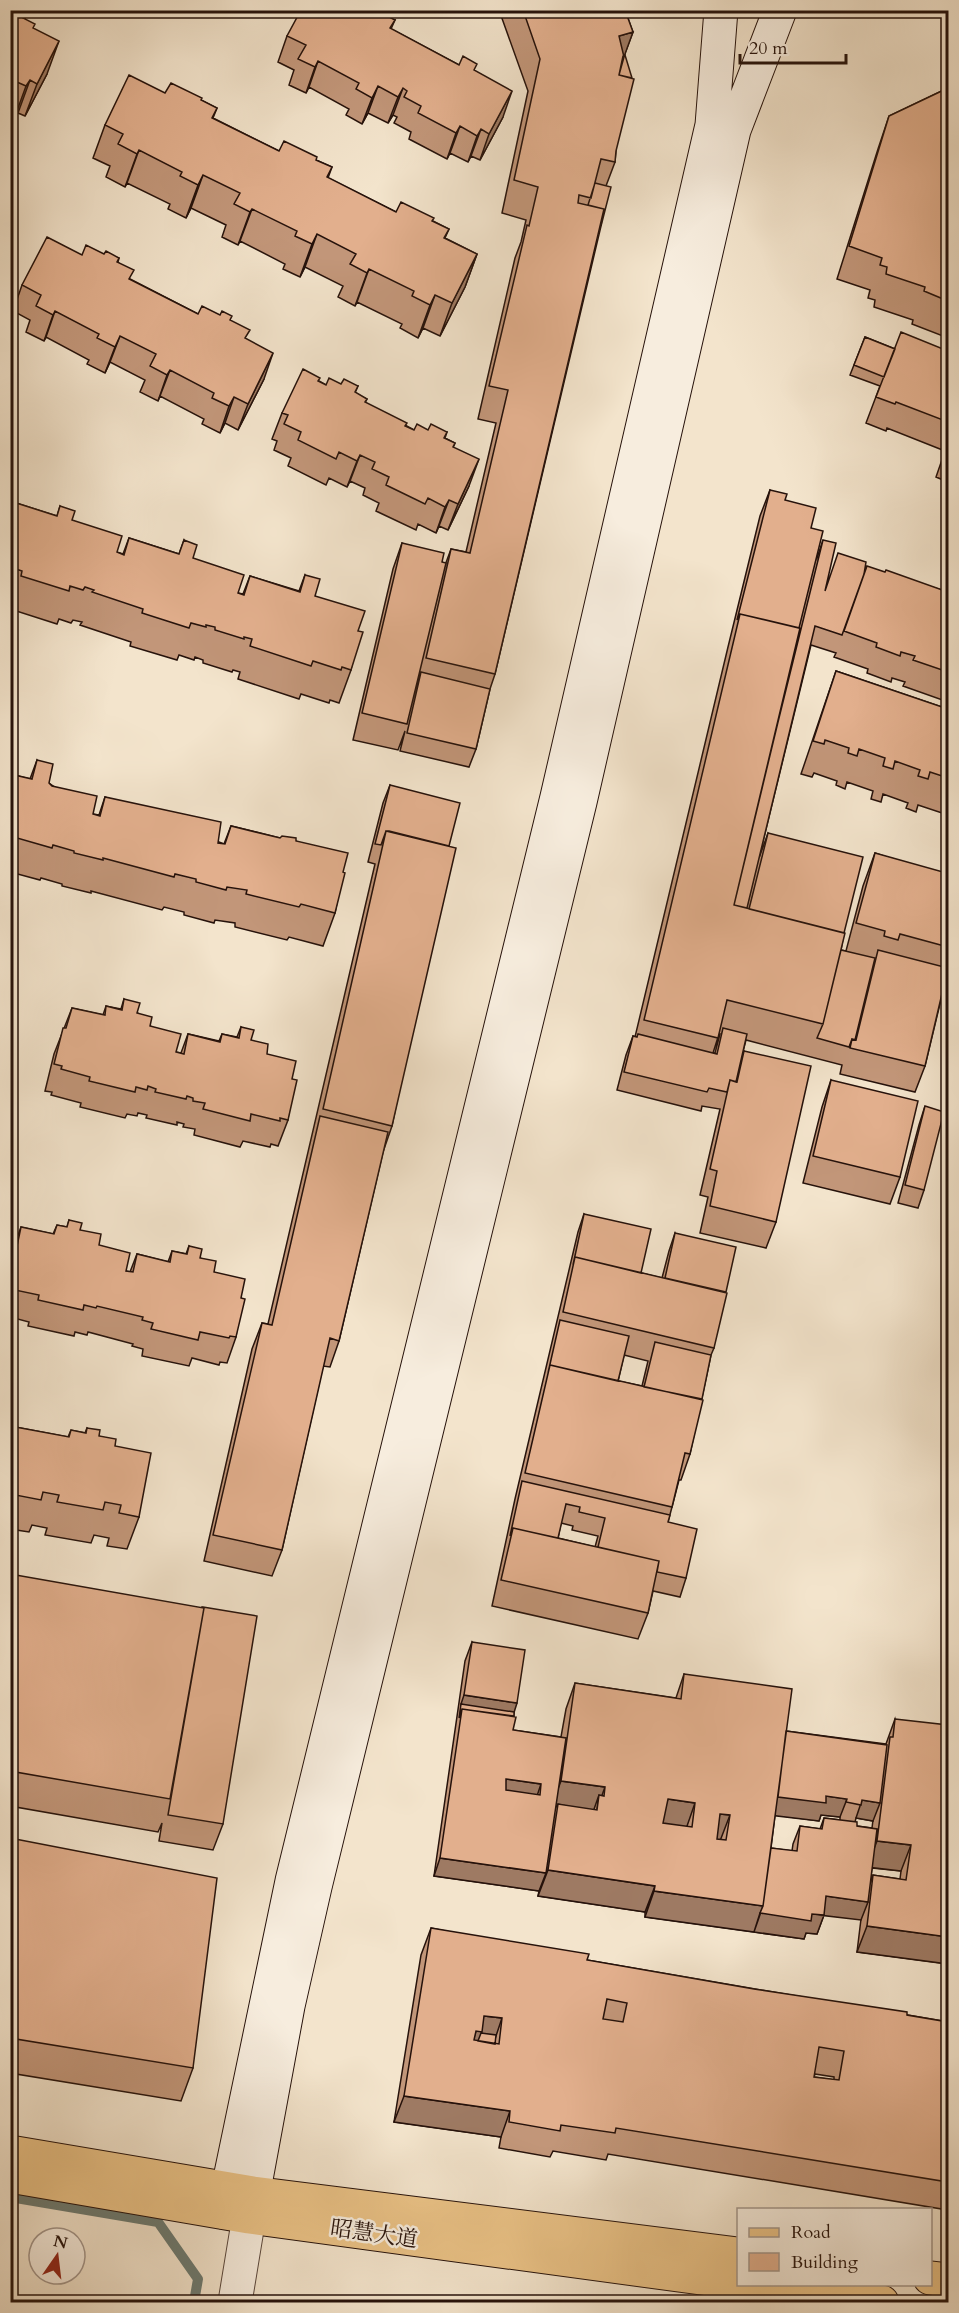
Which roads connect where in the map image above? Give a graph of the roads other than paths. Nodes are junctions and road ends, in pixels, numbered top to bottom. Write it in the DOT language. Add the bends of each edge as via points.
graph roads {
  1 [pos="721,10"];
  2 [pos="780,10"];
  3 [pos="10,2152"];
  4 [pos="10,2176"];
  5 [pos="238,2203"];
  6 [pos="737,2253"];
  7 [pos="932,2278"];
  8 [pos="948,2280"];
  9 [pos="737,2283"];
  10 [pos="765,2286"];
  11 [pos="235,2302"];
  12 [pos="882,2302"];
  1 -- 5 [label="main road" via="712,125 557,797 295,1869 266,2001"];
  2 -- 5 [label="main road" via="734,130 577,814"];
  3 -- 5 [label="main road, 昭慧大道"];
  4 -- 5 [label="main road, 昭慧大道"];
  5 -- 6 [label="main road, 昭慧大道"];
  5 -- 9 [label="main road, 昭慧大道"];
  5 -- 11 [label="main road"];
  7 -- 8 [label="main road"];
  10 -- 12 [label="main road"];
}
